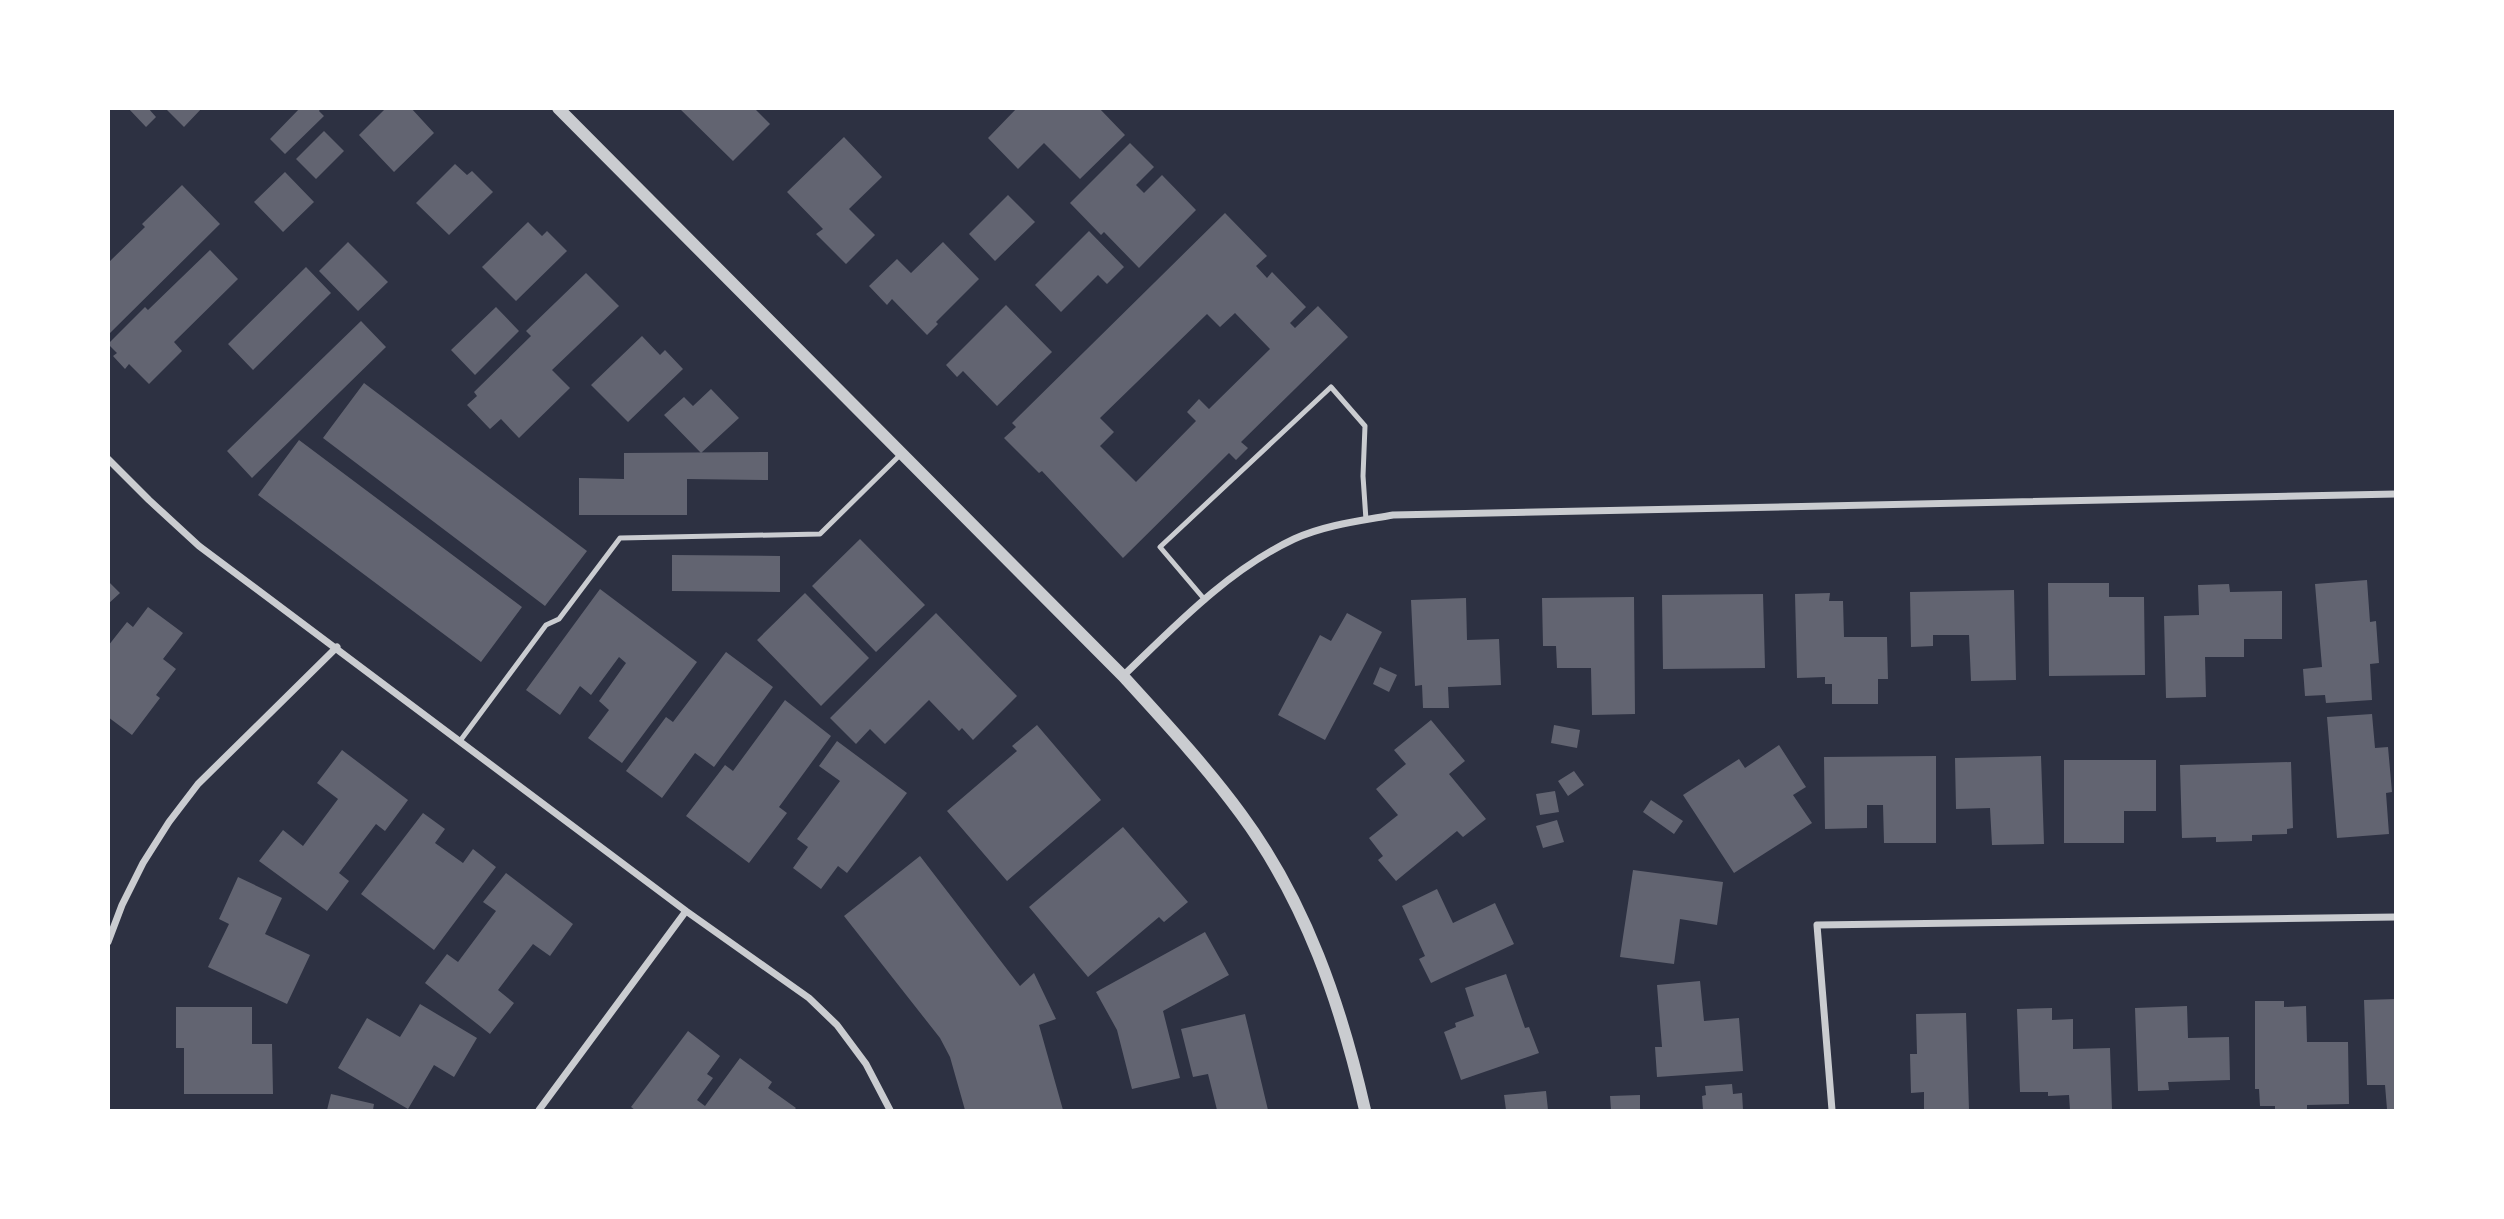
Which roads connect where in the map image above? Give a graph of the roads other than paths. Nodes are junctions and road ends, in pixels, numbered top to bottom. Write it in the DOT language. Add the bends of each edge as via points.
graph roads {
  1 [pos="558,108"];
  2 [pos="901,455"];
  3 [pos="110,462"];
  4 [pos="2396,494"];
  5 [pos="1366,520"];
  6 [pos="1205,600"];
  7 [pos="337,647"];
  8 [pos="1123,676"];
  9 [pos="460,741"];
  10 [pos="686,911"];
  11 [pos="2396,917"];
  12 [pos="108,942"];
  13 [pos="539,1111"];
  14 [pos="890,1111"];
  15 [pos="1365,1111"];
  16 [pos="1832,1111"];
  1 -- 2 [label="street"];
  2 -- 8 [label="street"];
  2 -- 9 [label="lane" via="820,534 620,538 559,620 546,625"];
  3 -- 7 [label="street" via="199,546"];
  4 -- 5 [label="street" via="1616,509 1392,515"];
  5 -- 6 [label="street" via="1294,539 1253,562"];
  5 -- 6 [label="lane" via="1365,426 1332,387 1160,547"];
  6 -- 8 [label="street"];
  7 -- 9 [label="street"];
  7 -- 12 [label="street" via="198,784 143,863"];
  8 -- 15 [label="street" via="1242,815 1276,869 1330,983"];
  9 -- 10 [label="street"];
  10 -- 13 [label="street"];
  10 -- 14 [label="street" via="809,998 866,1064"];
  11 -- 16 [label="street" via="1817,925"];
}
